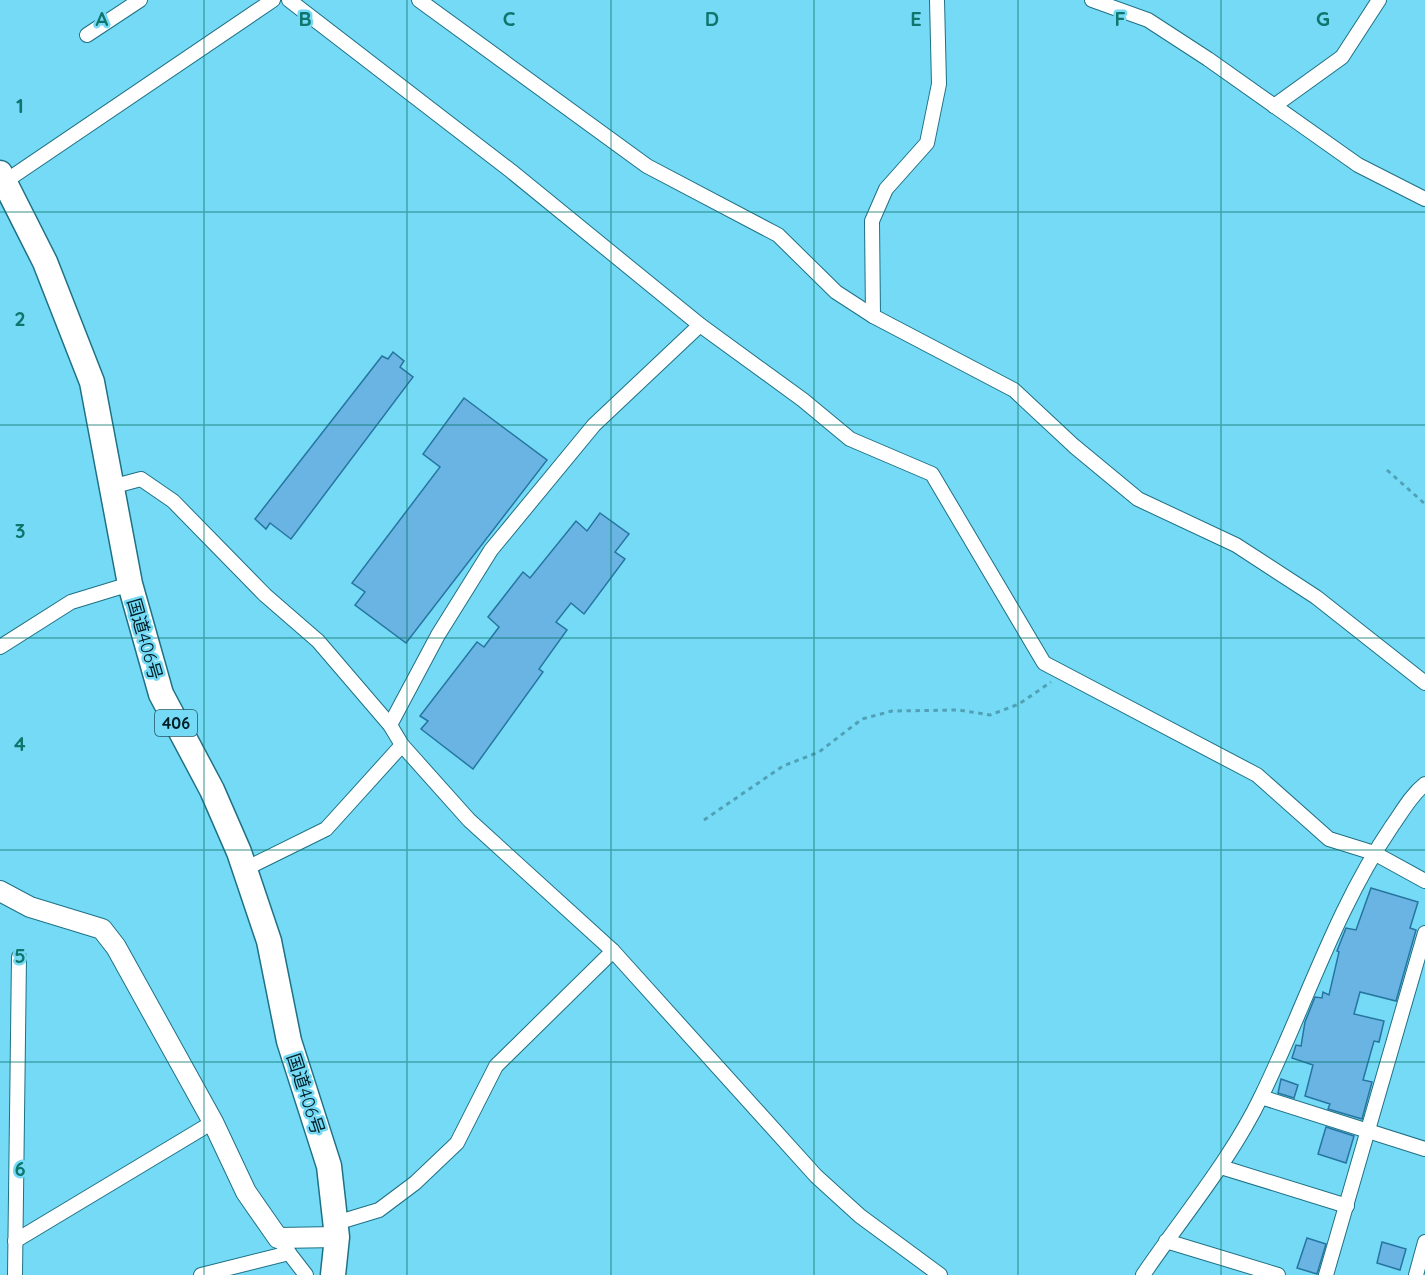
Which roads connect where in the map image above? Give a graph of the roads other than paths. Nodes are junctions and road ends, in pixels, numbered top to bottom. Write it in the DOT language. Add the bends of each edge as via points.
graph roads {
  1 [pos="140,0"];
  2 [pos="273,0"];
  3 [pos="289,0"];
  4 [pos="419,0"];
  5 [pos="937,0"];
  6 [pos="1092,0"];
  7 [pos="1379,0"];
  8 [pos="87,35"];
  9 [pos="1275,106"];
  10 [pos="1,180"];
  11 [pos="1425,199"];
  12 [pos="873,316"];
  13 [pos="700,325"];
  14 [pos="111,487"];
  15 [pos="130,584"];
  16 [pos="0,647"];
  17 [pos="1425,682"];
  18 [pos="390,725"];
  19 [pos="402,745"];
  20 [pos="1425,783"];
  21 [pos="1374,853"];
  22 [pos="245,869"];
  23 [pos="1425,881"];
  24 [pos="0,891"];
  25 [pos="1425,933"];
  26 [pos="614,951"];
  27 [pos="19,957"];
  28 [pos="1261,1097"];
  29 [pos="213,1122"];
  30 [pos="1369,1132"];
  31 [pos="1425,1149"];
  32 [pos="1221,1167"];
  33 [pos="1347,1206"];
  34 [pos="337,1230"];
  35 [pos="15,1241"];
  36 [pos="1166,1241"];
  37 [pos="1425,1242"];
  38 [pos="284,1245"];
  39 [pos="15,1275"];
  40 [pos="201,1275"];
  41 [pos="306,1275"];
  42 [pos="333,1275"];
  43 [pos="940,1275"];
  44 [pos="1143,1275"];
  45 [pos="1278,1275"];
  46 [pos="1326,1275"];
  47 [pos="1416,1275"];
  1 -- 8 [label="street"];
  2 -- 10 [label="street"];
  3 -- 13 [label="street" via="511,171"];
  4 -- 12 [label="street" via="647,166 778,235 836,292"];
  5 -- 12 [label="street" via="939,84 927,143 886,189 872,221"];
  6 -- 9 [label="street" via="1148,20"];
  7 -- 9 [label="street" via="1342,57"];
  9 -- 11 [label="street" via="1358,165"];
  10 -- 14 [label="highway, 国道406号 / 406" via="45,262 92,382"];
  12 -- 17 [label="street" via="1014,390 1138,499 1236,545 1316,597"];
  13 -- 18 [label="street" via="594,425 491,550 438,635"];
  13 -- 21 [label="street" via="850,439 932,474 1044,663 1257,775 1329,839"];
  14 -- 15 [label="highway, 国道406号 / 406"];
  14 -- 18 [label="street" via="141,479 173,501 265,595 318,641"];
  15 -- 16 [label="street" via="71,602"];
  15 -- 22 [label="highway, 国道406号 / 406" via="161,694 212,790"];
  18 -- 19 [label="street"];
  19 -- 22 [label="street" via="326,828"];
  19 -- 26 [label="street" via="469,820"];
  20 -- 21 [label="street"];
  21 -- 23 [label="street"];
  21 -- 28 [label="street" via="1305,993"];
  22 -- 34 [label="highway, 国道406号 / 406" via="269,941 289,1041 329,1166"];
  24 -- 29 [label="street" via="30,907 102,929 116,947"];
  25 -- 30 [label="street"];
  26 -- 34 [label="street" via="496,1066 458,1143 379,1210"];
  26 -- 43 [label="street" via="816,1176 860,1216"];
  27 -- 35 [label="street"];
  28 -- 30 [label="street"];
  28 -- 32 [label="street"];
  29 -- 35 [label="street"];
  29 -- 38 [label="street" via="246,1192"];
  30 -- 31 [label="street"];
  30 -- 33 [label="street"];
  32 -- 33 [label="street"];
  32 -- 36 [label="street"];
  33 -- 46 [label="street"];
  34 -- 38 [label="street"];
  34 -- 42 [label="highway, 国道406号 / 406"];
  35 -- 39 [label="street"];
  36 -- 44 [label="street"];
  36 -- 45 [label="street"];
  37 -- 47 [label="street"];
  38 -- 40 [label="street"];
  38 -- 41 [label="street"];
}
